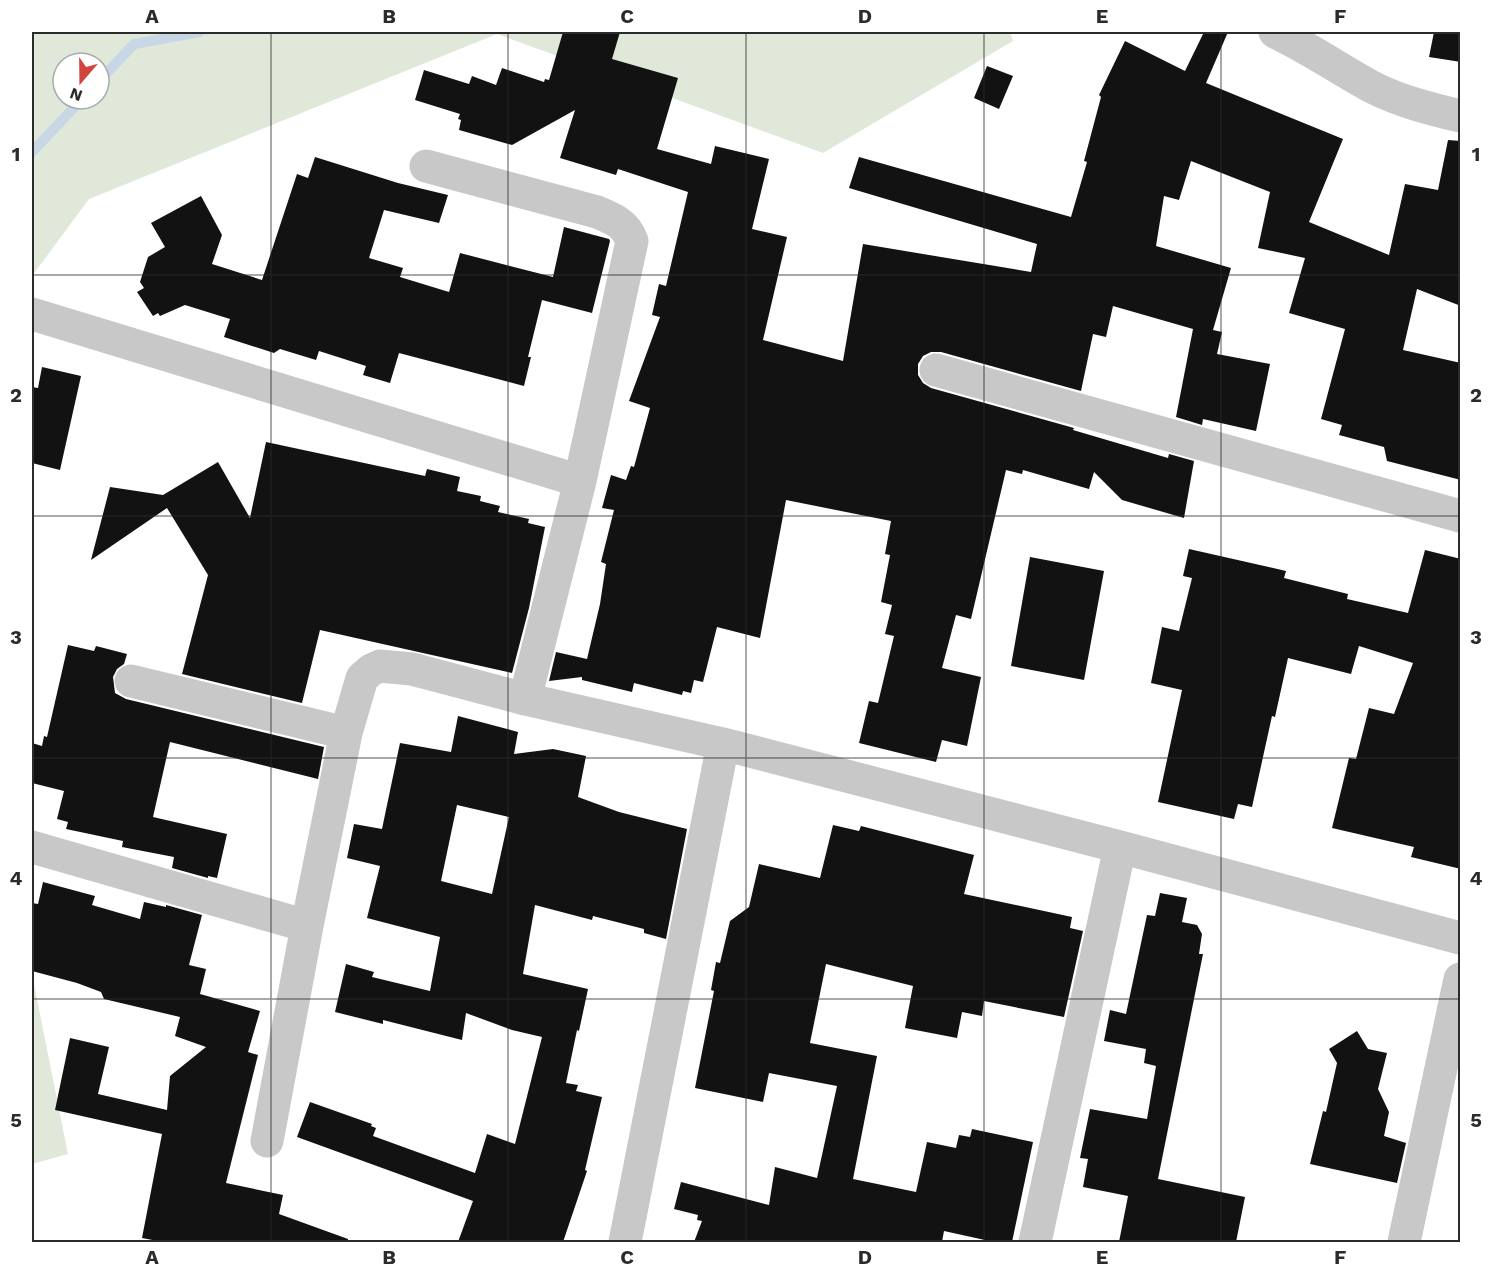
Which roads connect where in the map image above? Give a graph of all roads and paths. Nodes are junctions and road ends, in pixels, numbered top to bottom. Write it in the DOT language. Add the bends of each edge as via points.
graph roads {
  1 [pos="1275,32"];
  2 [pos="1461,116"];
  3 [pos="426,166"];
  4 [pos="32,314"];
  5 [pos="936,370"];
  6 [pos="580,481"];
  7 [pos="1461,516"];
  8 [pos="131,681"];
  9 [pos="525,699"];
  10 [pos="346,733"];
  11 [pos="723,744"];
  12 [pos="32,847"];
  13 [pos="1120,847"];
  14 [pos="307,926"];
  15 [pos="1461,938"];
  16 [pos="1461,980"];
  17 [pos="267,1141"];
  18 [pos="626,1242"];
  19 [pos="1035,1242"];
  20 [pos="1404,1242"];
  1 -- 2 [label="street" via="1374,88"];
  3 -- 6 [label="street" via="597,212 617,220 628,230 632,242 628,265"];
  4 -- 6 [label="street"];
  5 -- 7 [label="street"];
  6 -- 9 [label="street"];
  8 -- 10 [label="street"];
  9 -- 10 [label="street" via="412,669 380,666 362,678"];
  9 -- 11 [label="street"];
  10 -- 14 [label="street"];
  11 -- 13 [label="street"];
  11 -- 18 [label="street"];
  12 -- 14 [label="street"];
  13 -- 15 [label="street"];
  13 -- 19 [label="street"];
  14 -- 17 [label="street"];
  16 -- 20 [label="street"];
}
